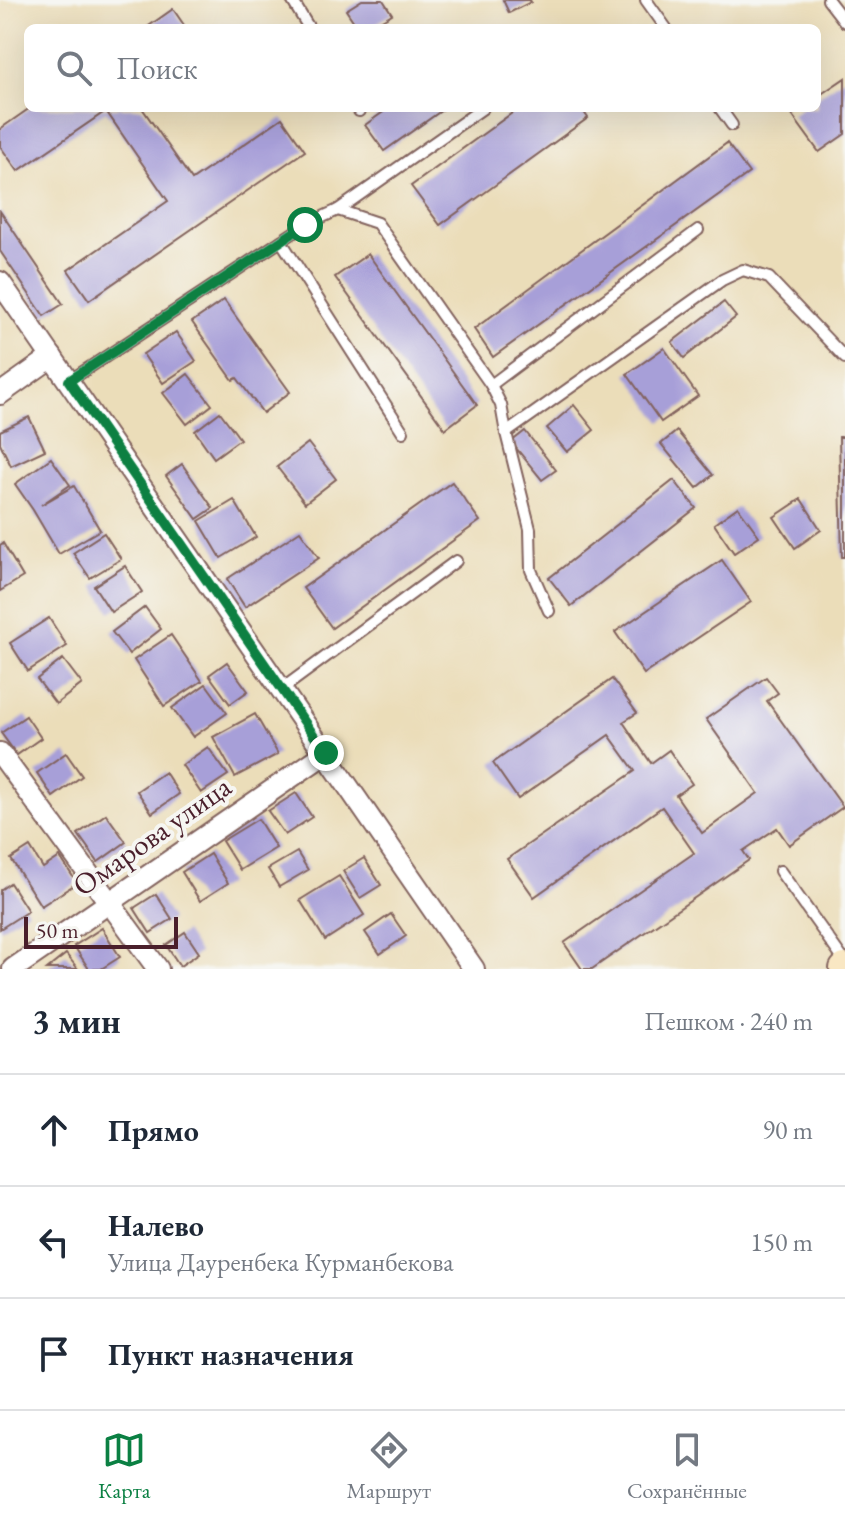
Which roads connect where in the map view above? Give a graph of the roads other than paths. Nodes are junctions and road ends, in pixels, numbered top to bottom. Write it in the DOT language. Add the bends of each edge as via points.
graph roads {
  1 [pos="292,0"];
  2 [pos="646,0"];
  3 [pos="828,0"];
  4 [pos="845,22"];
  5 [pos="307,24"];
  6 [pos="663,24"];
  7 [pos="477,112"];
  8 [pos="723,112"];
  9 [pos="732,125"];
  10 [pos="338,210"];
  11 [pos="698,230"];
  12 [pos="281,241"];
  13 [pos="0,282"];
  14 [pos="52,357"];
  15 [pos="845,358"];
  16 [pos="69,381"];
  17 [pos="491,385"];
  18 [pos="0,394"];
  19 [pos="403,432"];
  20 [pos="506,433"];
  21 [pos="456,561"];
  22 [pos="549,611"];
  23 [pos="282,689"];
  24 [pos="0,753"];
  25 [pos="326,753"];
  26 [pos="780,871"];
  27 [pos="110,902"];
  28 [pos="845,962"];
  29 [pos="13,969"];
  30 [pos="158,969"];
  31 [pos="474,969"];
  1 -- 5 [label="lane"];
  2 -- 6 [label="lane"];
  3 -- 4 [label="lane"];
  7 -- 10 [label="lane"];
  8 -- 9 [label="lane"];
  10 -- 12 [label="lane"];
  10 -- 17 [label="lane" via="377,223"];
  11 -- 17 [label="lane"];
  12 -- 16 [label="lane"];
  12 -- 19 [label="lane"];
  13 -- 14 [label="street"];
  14 -- 16 [label="street"];
  14 -- 18 [label="street"];
  15 -- 20 [label="lane" via="769,278 743,270"];
  16 -- 23 [label="street"];
  17 -- 20 [label="lane"];
  20 -- 22 [label="lane" via="530,529 531,570"];
  21 -- 23 [label="lane"];
  23 -- 25 [label="street"];
  24 -- 27 [label="street"];
  25 -- 27 [label="street, Омарова улица"];
  25 -- 31 [label="street"];
  26 -- 28 [label="lane"];
  27 -- 29 [label="street, Омарова улица"];
  27 -- 30 [label="street"];
}
